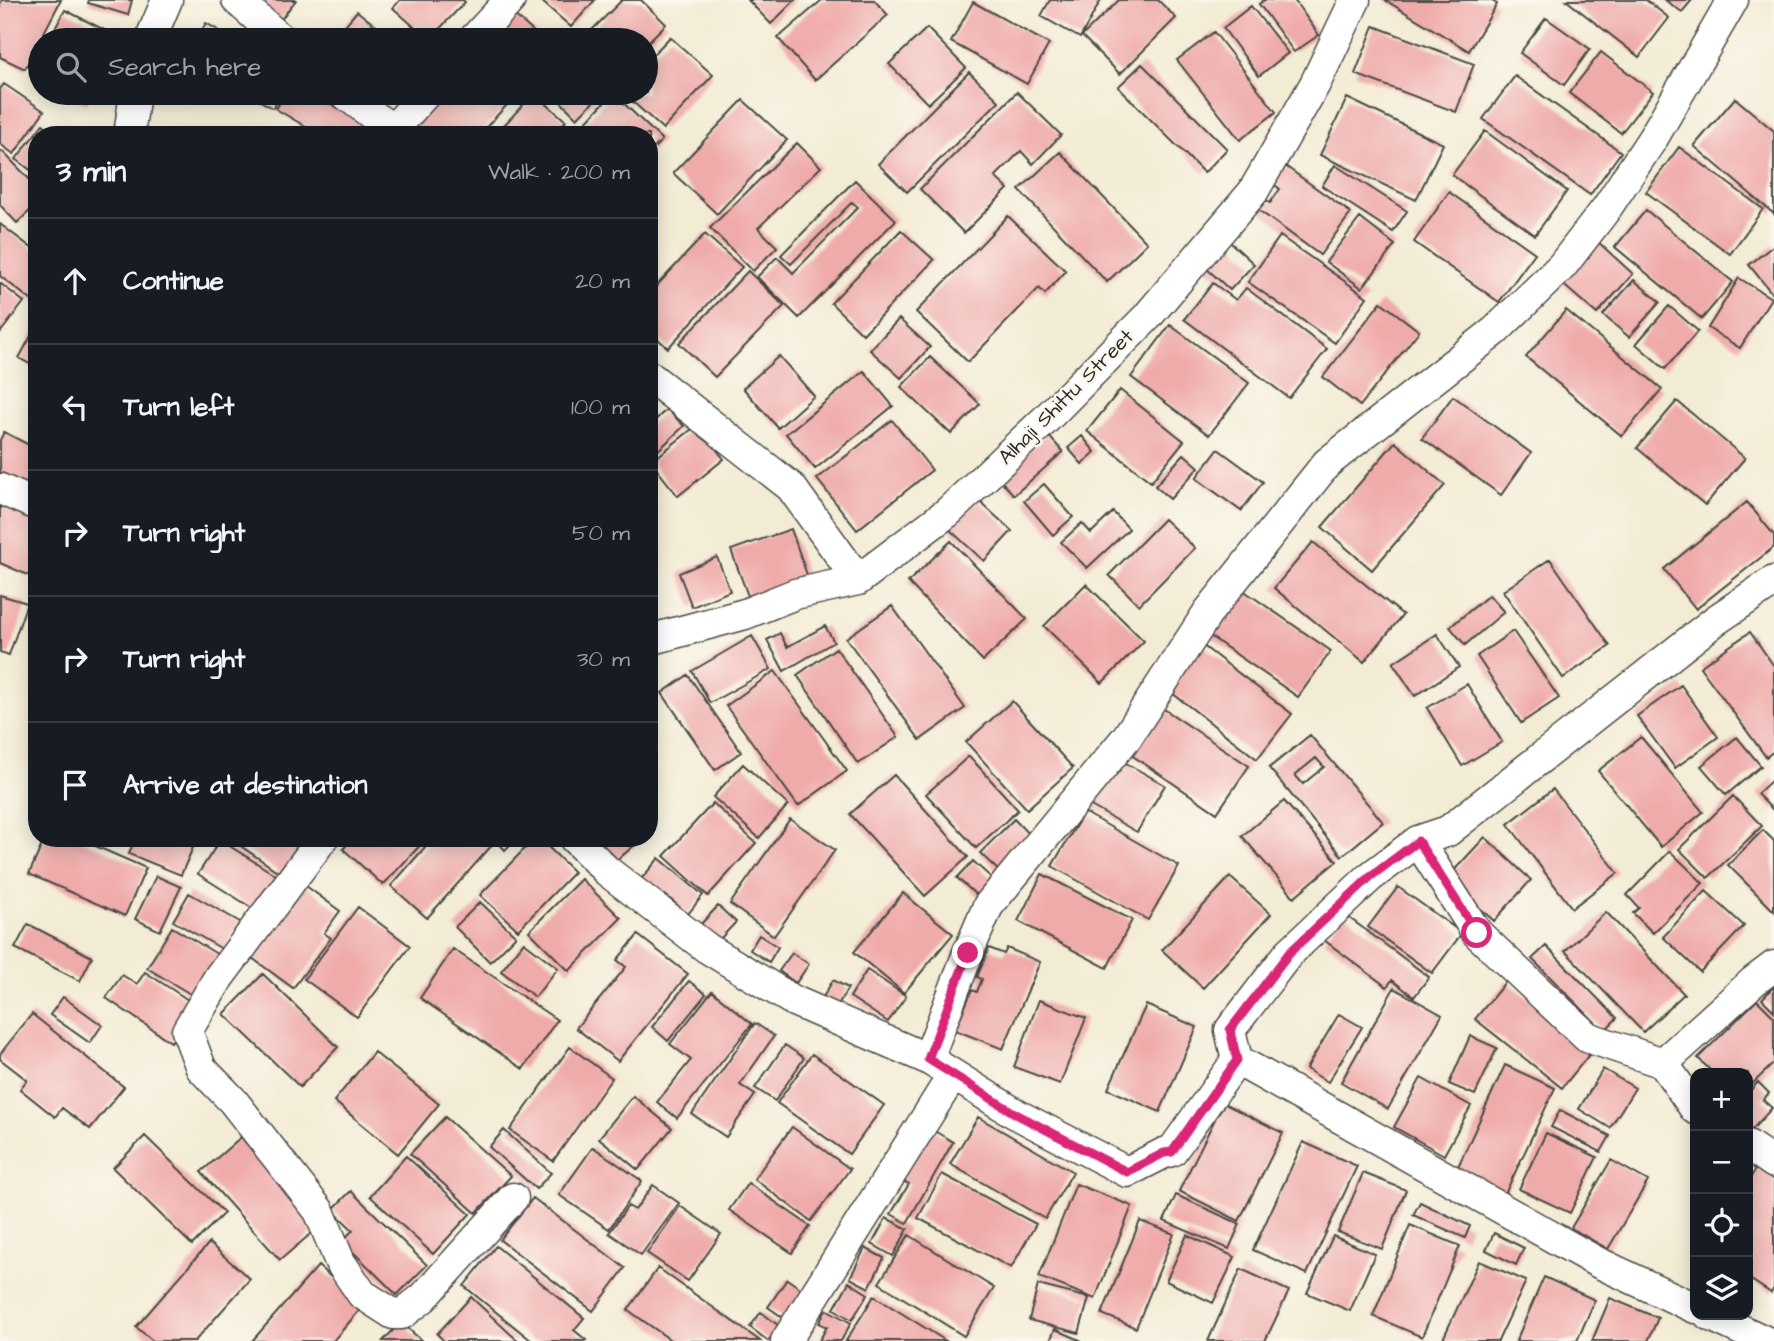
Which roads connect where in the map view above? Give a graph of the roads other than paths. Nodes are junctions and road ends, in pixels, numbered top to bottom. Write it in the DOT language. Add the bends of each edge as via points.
graph roads {
  1 [pos="167,0"];
  2 [pos="237,0"];
  3 [pos="510,0"];
  4 [pos="1355,0"];
  5 [pos="1733,0"];
  6 [pos="155,28"];
  7 [pos="268,28"];
  8 [pos="484,28"];
  9 [pos="133,105"];
  10 [pos="360,105"];
  11 [pos="417,105"];
  12 [pos="130,126"];
  13 [pos="388,126"];
  14 [pos="401,126"];
  15 [pos="658,383"];
  16 [pos="0,489"];
  17 [pos="28,501"];
  18 [pos="858,580"];
  19 [pos="1774,581"];
  20 [pos="658,638"];
  21 [pos="1418,841"];
  22 [pos="316,847"];
  23 [pos="583,847"];
  24 [pos="1774,966"];
  25 [pos="928,1059"];
  26 [pos="1237,1060"];
  27 [pos="1663,1063"];
  28 [pos="953,1075"];
  29 [pos="1690,1102"];
  30 [pos="1753,1148"];
  31 [pos="1774,1163"];
  32 [pos="513,1198"];
  33 [pos="1690,1306"];
  34 [pos="1720,1320"];
  35 [pos="786,1341"];
  36 [pos="1765,1341"];
  1 -- 6 [label="street"];
  2 -- 7 [label="street"];
  3 -- 8 [label="street"];
  4 -- 18 [label="street, Alhaji Shittu Street" via="1315,84 1253,192 1156,306 948,512"];
  5 -- 25 [label="street" via="1653,138 1562,266 1495,331 1327,463 1209,611 1127,737 988,906"];
  9 -- 12 [label="street"];
  10 -- 13 [label="street"];
  11 -- 14 [label="street"];
  15 -- 18 [label="street" via="791,487"];
  16 -- 17 [label="street"];
  18 -- 20 [label="street, Alhaji Shittu Street" via="795,594 746,614"];
  19 -- 21 [label="street" via="1716,620 1448,831"];
  21 -- 26 [label="street" via="1370,877 1289,953 1230,1030"];
  21 -- 27 [label="street" via="1477,933 1587,1037"];
  22 -- 32 [label="street" via="219,977 187,1031 201,1068 233,1101 319,1211 341,1262 362,1294 393,1314 402,1314 423,1298"];
  23 -- 25 [label="street" via="707,948 794,1001"];
  24 -- 27 [label="street"];
  25 -- 28 [label="street"];
  26 -- 28 [label="street" via="1172,1152 1127,1172"];
  26 -- 33 [label="street" via="1597,1262"];
  27 -- 29 [label="street"];
  28 -- 35 [label="street"];
  30 -- 31 [label="street"];
  34 -- 36 [label="street"];
}
